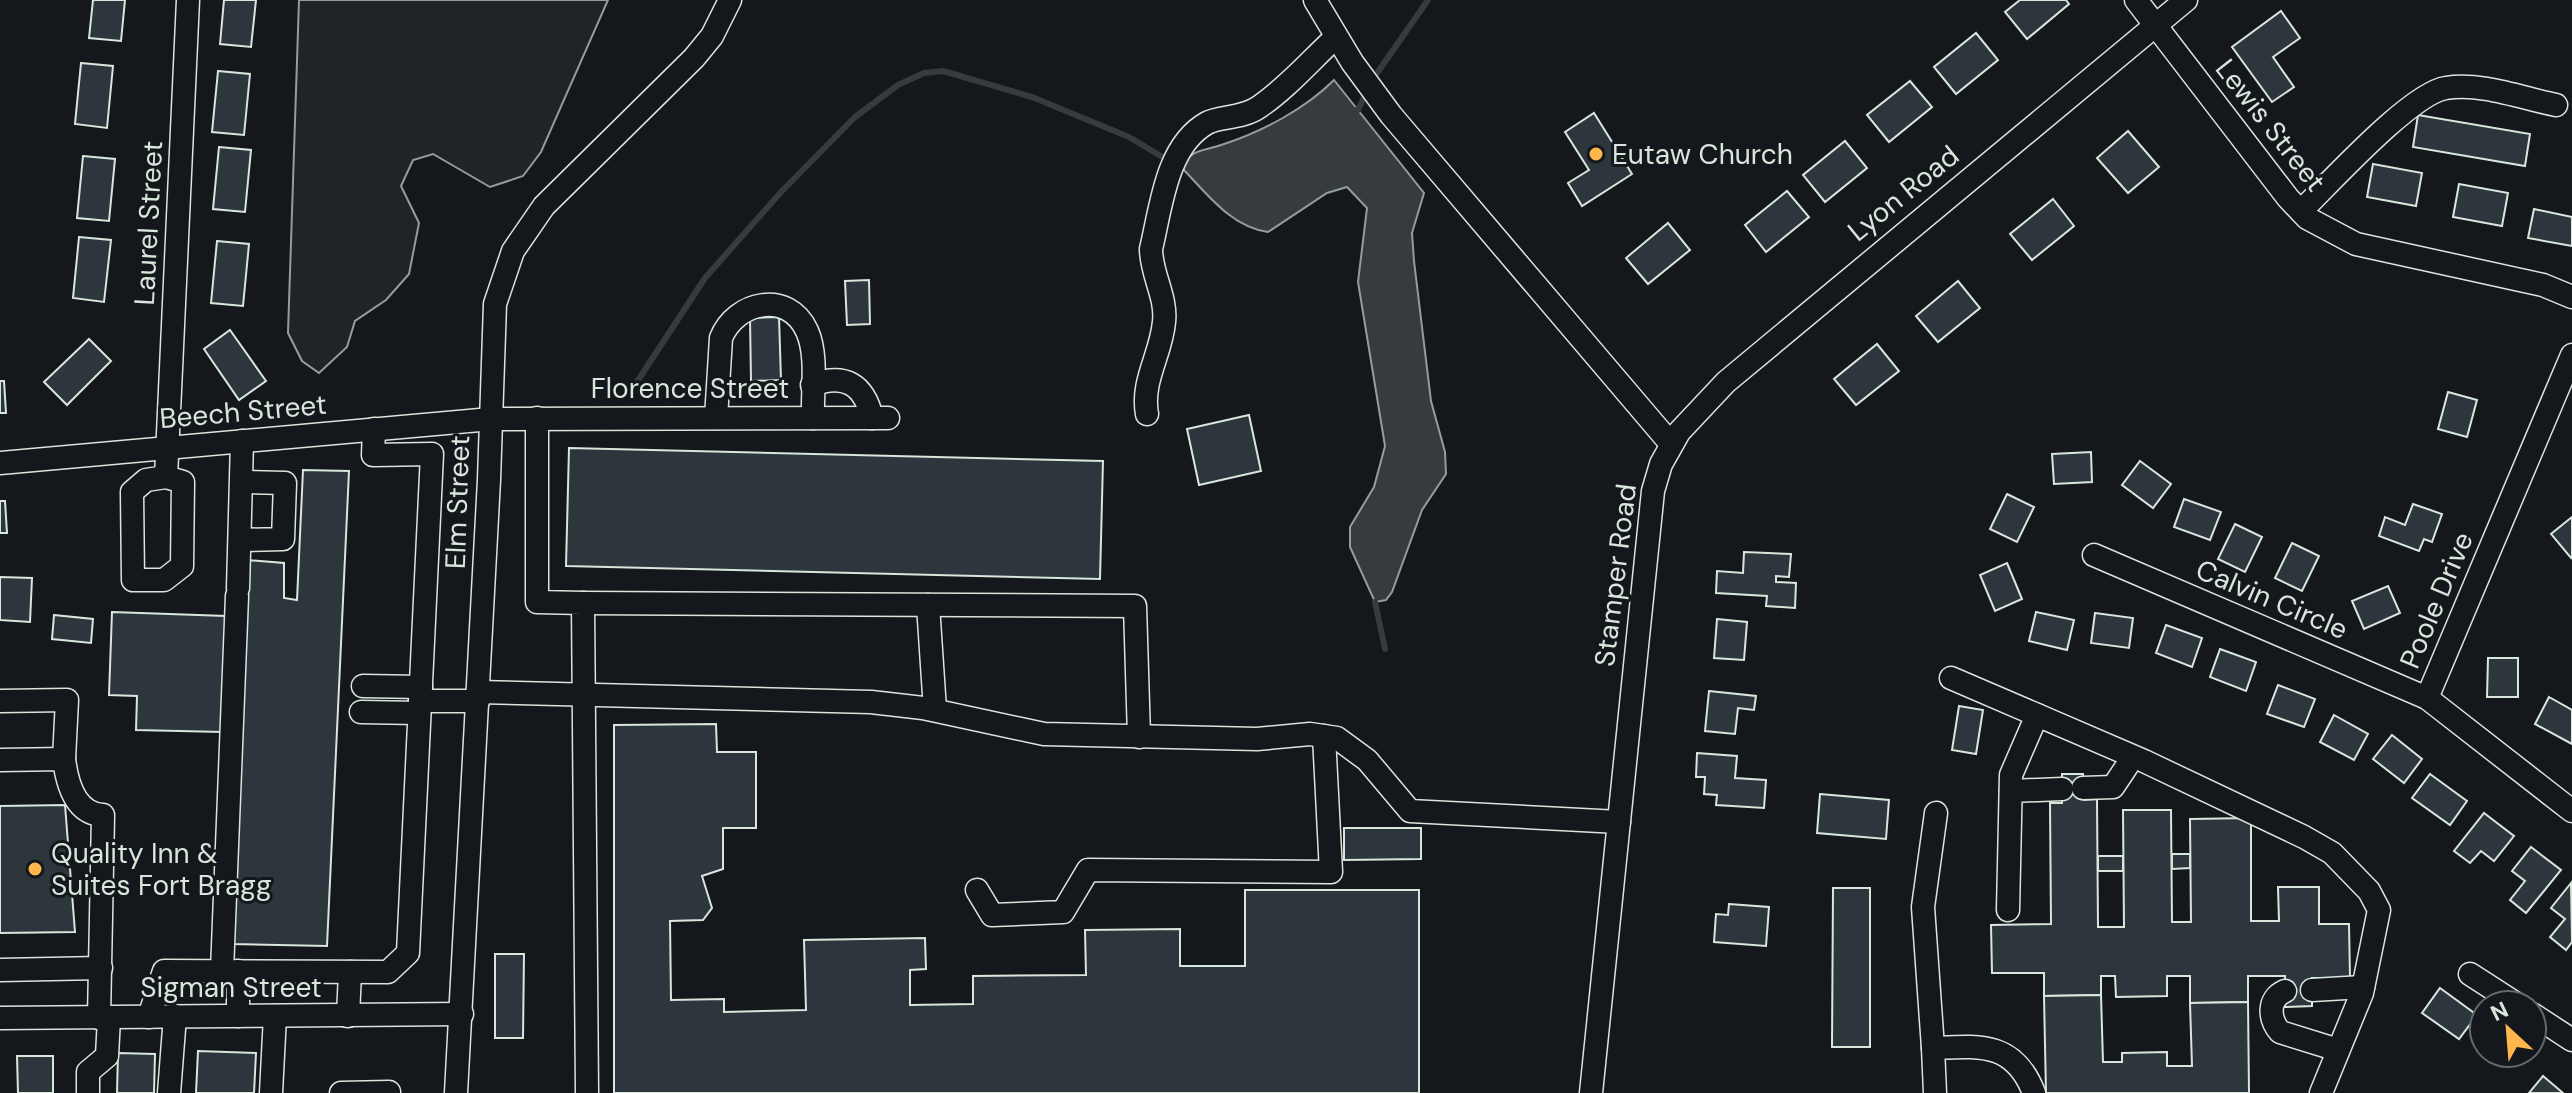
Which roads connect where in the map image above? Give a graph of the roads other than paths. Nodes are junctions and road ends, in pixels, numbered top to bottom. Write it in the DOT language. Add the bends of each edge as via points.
graph roads {
  1 [pos="188,0"];
  2 [pos="730,0"];
  3 [pos="1315,0"];
  4 [pos="2136,0"];
  5 [pos="2186,0"];
  6 [pos="2155,25"];
  7 [pos="1336,37"];
  8 [pos="2556,105"];
  9 [pos="2301,211"];
  10 [pos="2572,297"];
  11 [pos="2572,355"];
  12 [pos="812,385"];
  13 [pos="1147,414"];
  14 [pos="537,418"];
  15 [pos="716,418"];
  16 [pos="813,418"];
  17 [pos="491,419"];
  18 [pos="374,429"];
  19 [pos="242,441"];
  20 [pos="1671,444"];
  21 [pos="167,448"];
  22 [pos="0,463"];
  23 [pos="166,477"];
  24 [pos="242,482"];
  25 [pos="240,540"];
  26 [pos="2094,555"];
  27 [pos="583,603"];
  28 [pos="928,605"];
  29 [pos="1951,678"];
  30 [pos="363,686"];
  31 [pos="585,695"];
  32 [pos="478,696"];
  33 [pos="2427,698"];
  34 [pos="420,700"];
  35 [pos="0,701"];
  36 [pos="935,710"];
  37 [pos="361,712"];
  38 [pos="2037,715"];
  39 [pos="1324,736"];
  40 [pos="1139,737"];
  41 [pos="2133,757"];
  42 [pos="64,759"];
  43 [pos="0,760"];
  44 [pos="2011,791"];
  45 [pos="2572,811"];
  46 [pos="1936,813"];
  47 [pos="1619,822"];
  48 [pos="977,890"];
  49 [pos="2008,910"];
  50 [pos="101,968"];
  51 [pos="0,970"];
  52 [pos="230,971"];
  53 [pos="350,972"];
  54 [pos="2470,974"];
  55 [pos="2363,987"];
  56 [pos="2493,989"];
  57 [pos="2312,990"];
  58 [pos="2285,991"];
  59 [pos="462,1014"];
  60 [pos="175,1016"];
  61 [pos="238,1016"];
  62 [pos="275,1016"];
  63 [pos="348,1016"];
  64 [pos="149,1017"];
  65 [pos="0,1018"];
  66 [pos="104,1018"];
  67 [pos="2548,1024"];
  68 [pos="2572,1040"];
  69 [pos="1933,1048"];
  70 [pos="2338,1050"];
  71 [pos="389,1092"];
  72 [pos="88,1093"];
  73 [pos="169,1093"];
  74 [pos="271,1093"];
  75 [pos="341,1093"];
  76 [pos="456,1093"];
  77 [pos="587,1093"];
  78 [pos="1591,1093"];
  79 [pos="1935,1093"];
  80 [pos="2034,1093"];
  81 [pos="2321,1093"];
  1 -- 21 [label="street, Laurel Street"];
  2 -- 17 [label="street, Elm Street" via="694,58 544,206 513,251 495,304"];
  3 -- 7 [label="street"];
  4 -- 6 [label="street, Lewis Street"];
  5 -- 6 [label="street, Lyon Road"];
  6 -- 9 [label="street, Lewis Street"];
  6 -- 20 [label="street, Lyon Road" via="1726,382"];
  7 -- 13 [label="street" via="1258,108 1208,121 1168,173 1151,249 1165,308 1144,397"];
  7 -- 20 [label="street" via="1395,120"];
  8 -- 9 [label="street" via="2461,86 2442,88 2407,110"];
  9 -- 10 [label="street, Lewis Street" via="2330,234 2356,244 2543,285"];
  11 -- 33 [label="street, Poole Drive"];
  12 -- 15 [label="street" via="807,330 781,307 752,306 735,314 721,338"];
  12 -- 16 [label="street"];
  12 -- 16 [label="street, Florence Street" via="844,379 856,385 880,418"];
  14 -- 15 [label="street, Florence Street"];
  14 -- 17 [label="street, Florence Street"];
  14 -- 27 [label="street" via="537,602"];
  15 -- 16 [label="street, Florence Street"];
  17 -- 18 [label="street, Beech Street"];
  17 -- 32 [label="street, Elm Street"];
  18 -- 19 [label="street, Beech Street"];
  18 -- 34 [label="street" via="373,455 432,454"];
  19 -- 21 [label="street, Beech Street"];
  19 -- 24 [label="street"];
  20 -- 47 [label="street, Stamper Road" via="1653,491"];
  21 -- 22 [label="street, Beech Street"];
  21 -- 23 [label="street, Laurel Street"];
  23 -- 23 [label="street" via="146,480 132,492 133,580 164,580 182,566 183,482"];
  24 -- 25 [label="street"];
  24 -- 25 [label="street" via="285,483 283,539"];
  25 -- 52 [label="street"];
  26 -- 33 [label="street, Calvin Circle"];
  27 -- 28 [label="street"];
  27 -- 31 [label="street"];
  28 -- 36 [label="street"];
  28 -- 40 [label="street" via="1135,606"];
  29 -- 38 [label="street"];
  30 -- 34 [label="street"];
  31 -- 32 [label="street"];
  31 -- 36 [label="street" via="871,702"];
  31 -- 77 [label="street"];
  32 -- 34 [label="street"];
  32 -- 59 [label="street, Elm Street"];
  33 -- 45 [label="street, Poole Drive"];
  34 -- 37 [label="street"];
  34 -- 53 [label="street" via="408,953 388,972"];
  35 -- 42 [label="street" via="67,700"];
  36 -- 40 [label="street" via="1044,734"];
  38 -- 41 [label="street"];
  38 -- 44 [label="street" via="2011,775"];
  39 -- 40 [label="street"];
  39 -- 47 [label="street" via="1337,738 1367,760 1410,811"];
  39 -- 48 [label="street" via="1331,872 1088,870 1063,912 992,915"];
  41 -- 44 [label="street" via="2113,787"];
  41 -- 55 [label="street" via="2304,837 2341,863 2378,902"];
  42 -- 43 [label="street"];
  42 -- 50 [label="street" via="67,782 80,805 103,815"];
  44 -- 49 [label="street"];
  46 -- 69 [label="street" via="1923,907"];
  47 -- 78 [label="street, Stamper Road"];
  50 -- 51 [label="street"];
  50 -- 66 [label="street"];
  52 -- 53 [label="street"];
  52 -- 61 [label="street"];
  52 -- 64 [label="street" via="164,971"];
  53 -- 63 [label="street"];
  54 -- 56 [label="street"];
  55 -- 57 [label="street"];
  55 -- 70 [label="street"];
  58 -- 70 [label="street" via="2271,1006 2280,1032"];
  59 -- 63 [label="street, Sigman Street"];
  59 -- 76 [label="street, Elm Street"];
  60 -- 61 [label="street, Sigman Street"];
  60 -- 64 [label="street, Sigman Street"];
  60 -- 73 [label="street"];
  61 -- 62 [label="street, Sigman Street"];
  62 -- 63 [label="street, Sigman Street"];
  62 -- 74 [label="street"];
  64 -- 66 [label="street, Sigman Street"];
  65 -- 66 [label="street, Sigman Street"];
  66 -- 72 [label="street" via="107,1056 88,1072"];
  67 -- 68 [label="street"];
  69 -- 79 [label="street"];
  69 -- 80 [label="street" via="1985,1046 2012,1060"];
  70 -- 81 [label="street"];
  71 -- 75 [label="street"];
}
